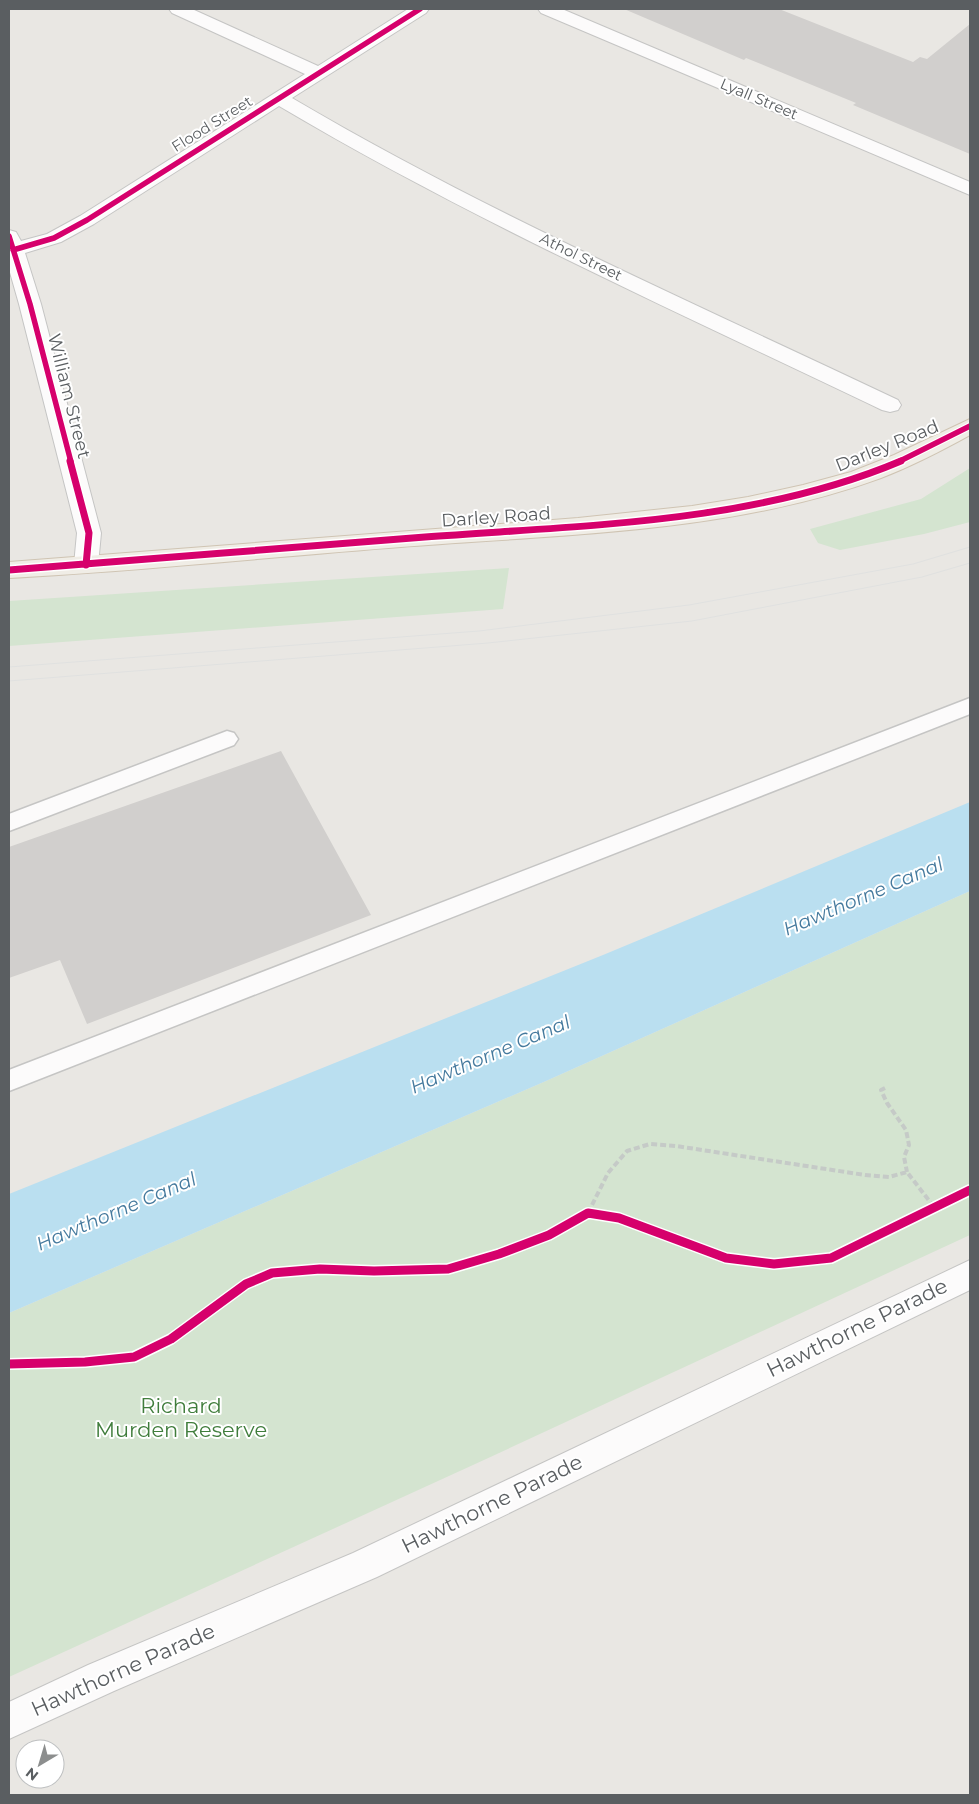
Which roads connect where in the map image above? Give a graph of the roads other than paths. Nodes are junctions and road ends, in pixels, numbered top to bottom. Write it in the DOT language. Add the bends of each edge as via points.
graph roads {
  1 [pos="178,9"];
  2 [pos="420,9"];
  3 [pos="547,9"];
  4 [pos="319,73"];
  5 [pos="279,98"];
  6 [pos="970,189"];
  7 [pos="11,243"];
  8 [pos="890,405"];
  9 [pos="970,426"];
  10 [pos="86,565"];
  11 [pos="9,570"];
  12 [pos="970,706"];
  13 [pos="227,739"];
  14 [pos="9,824"];
  15 [pos="9,1081"];
  16 [pos="970,1274"];
  17 [pos="9,1721"];
  1 -- 4 [label="street"];
  2 -- 4 [label="street, Flood Street"];
  3 -- 6 [label="street, Lyall Street"];
  4 -- 5 [label="street, Flood Street"];
  5 -- 7 [label="street, Flood Street" via="54,238"];
  5 -- 8 [label="street, Athol Street" via="466,202"];
  7 -- 10 [label="street, William Street" via="30,304 89,533"];
  9 -- 10 [label="main road, Darley Road" via="860,477 784,498 704,513 583,526"];
  10 -- 11 [label="main road, Darley Road"];
  12 -- 15 [label="lane"];
  13 -- 14 [label="lane"];
  16 -- 17 [label="street, Hawthorne Parade" via="366,1565 101,1678"];
}
